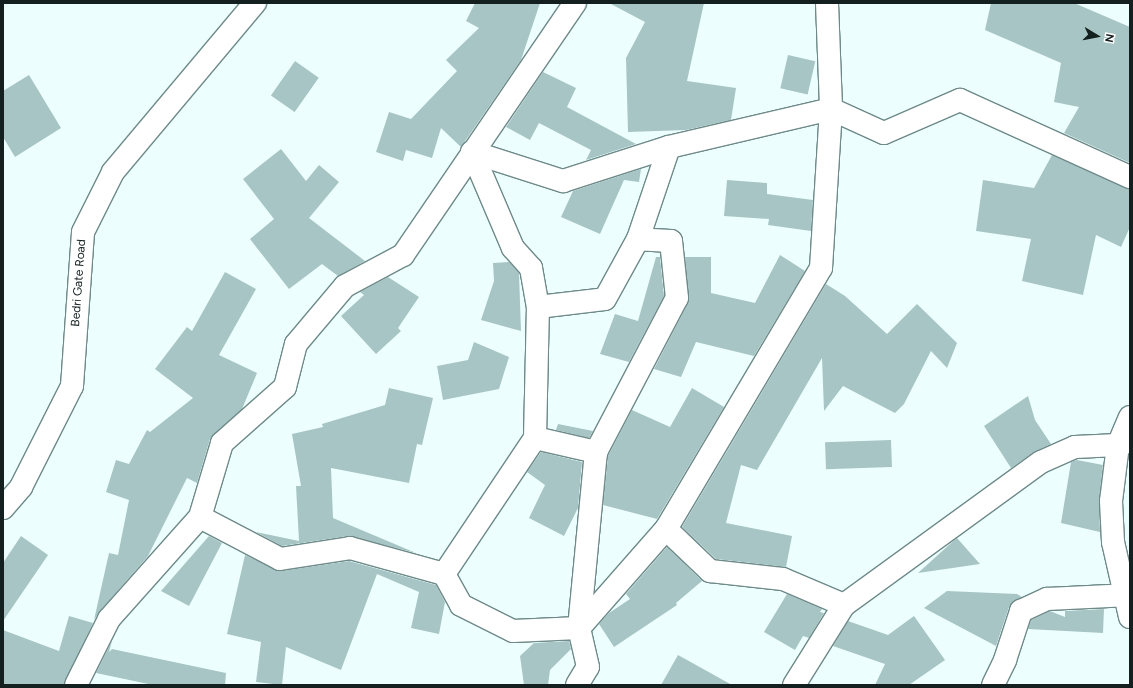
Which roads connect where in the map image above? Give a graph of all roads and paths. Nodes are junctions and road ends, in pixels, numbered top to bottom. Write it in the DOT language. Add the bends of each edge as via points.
graph roads {
  1 [pos="255,3"];
  2 [pos="575,3"];
  3 [pos="827,3"];
  4 [pos="831,108"];
  5 [pos="669,147"];
  6 [pos="472,152"];
  7 [pos="1130,177"];
  8 [pos="638,239"];
  9 [pos="538,307"];
  10 [pos="1130,417"];
  11 [pos="535,438"];
  12 [pos="1124,443"];
  13 [pos="596,452"];
  14 [pos="3,508"];
  15 [pos="200,517"];
  16 [pos="666,529"];
  17 [pos="444,574"];
  18 [pos="1129,603"];
  19 [pos="844,605"];
  20 [pos="578,628"];
  21 [pos="76,685"];
  22 [pos="577,685"];
  23 [pos="794,685"];
  24 [pos="993,685"];
  1 -- 14 [label="street, Bedri Gate Road" via="113,172 83,232 72,386 21,487"];
  2 -- 6 [label="street"];
  3 -- 4 [label="street"];
  4 -- 5 [label="street"];
  4 -- 7 [label="street" via="884,133 960,100"];
  4 -- 16 [label="street" via="821,268"];
  5 -- 6 [label="street" via="563,181"];
  5 -- 8 [label="street"];
  6 -- 9 [label="street" via="513,248 531,268"];
  6 -- 15 [label="street" via="403,255 345,286 296,344 285,387 222,443"];
  8 -- 9 [label="street" via="604,299"];
  8 -- 13 [label="street" via="671,242 677,298"];
  9 -- 11 [label="street"];
  10 -- 12 [label="street"];
  11 -- 13 [label="street"];
  11 -- 17 [label="street"];
  12 -- 18 [label="street" via="1111,501 1113,542"];
  12 -- 19 [label="street" via="1074,447 1041,462"];
  13 -- 20 [label="street"];
  15 -- 17 [label="street" via="280,559 350,548"];
  15 -- 21 [label="street" via="109,620"];
  16 -- 19 [label="street" via="710,571 783,579"];
  16 -- 20 [label="street"];
  17 -- 20 [label="street" via="461,605 513,631"];
  18 -- 24 [label="street" via="1047,599 1021,611 1005,660"];
  19 -- 23 [label="street"];
  20 -- 22 [label="street" via="588,667"];
}
